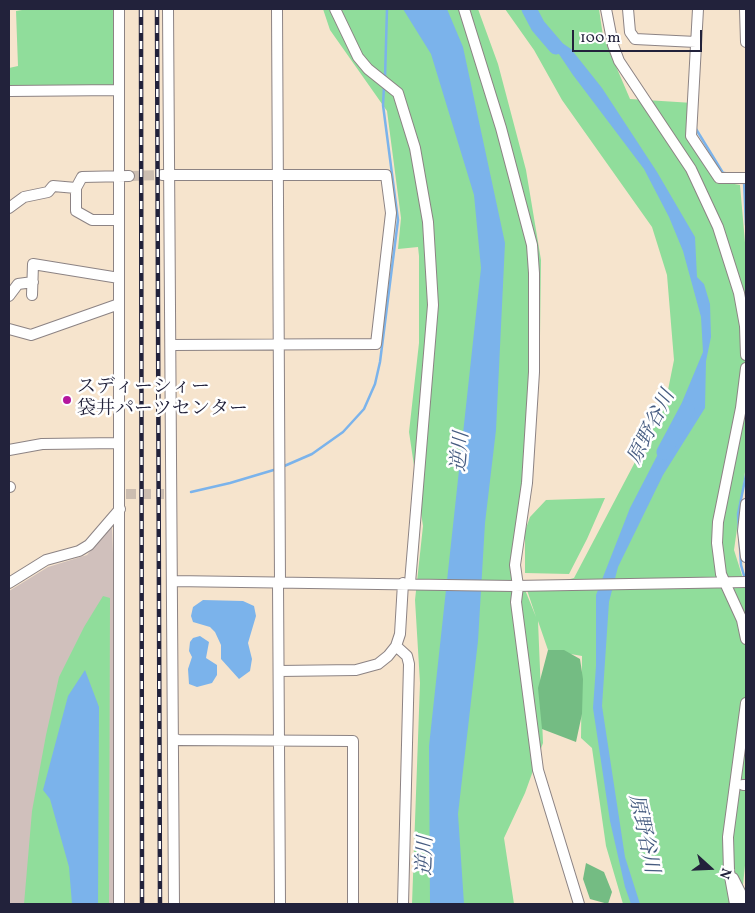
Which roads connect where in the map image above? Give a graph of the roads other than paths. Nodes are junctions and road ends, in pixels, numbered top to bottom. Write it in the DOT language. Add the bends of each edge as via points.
graph roads {
  1 [pos="119,9"];
  2 [pos="168,9"];
  3 [pos="277,9"];
  4 [pos="335,9"];
  5 [pos="464,9"];
  6 [pos="606,9"];
  7 [pos="628,9"];
  8 [pos="698,9"];
  9 [pos="745,9"];
  10 [pos="696,42"];
  11 [pos="746,42"];
  12 [pos="119,90"];
  13 [pos="9,91"];
  14 [pos="166,175"];
  15 [pos="124,176"];
  16 [pos="278,176"];
  17 [pos="746,178"];
  18 [pos="76,188"];
  19 [pos="9,208"];
  20 [pos="119,220"];
  21 [pos="119,278"];
  22 [pos="33,282"];
  23 [pos="32,295"];
  24 [pos="9,296"];
  25 [pos="119,304"];
  26 [pos="9,329"];
  27 [pos="171,345"];
  28 [pos="278,345"];
  29 [pos="746,355"];
  30 [pos="746,368"];
  31 [pos="119,443"];
  32 [pos="9,450"];
  33 [pos="746,504"];
  34 [pos="120,508"];
  35 [pos="746,557"];
  36 [pos="173,581"];
  37 [pos="725,582"];
  38 [pos="746,582"];
  39 [pos="9,583"];
  40 [pos="279,583"];
  41 [pos="409,584"];
  42 [pos="518,585"];
  43 [pos="746,639"];
  44 [pos="396,646"];
  45 [pos="279,671"];
  46 [pos="746,703"];
  47 [pos="742,729"];
  48 [pos="173,738"];
  49 [pos="279,741"];
  50 [pos="745,785"];
  51 [pos="729,827"];
  52 [pos="729,871"];
  53 [pos="119,904"];
  54 [pos="174,904"];
  55 [pos="280,904"];
  56 [pos="353,904"];
  57 [pos="403,904"];
  58 [pos="579,904"];
  59 [pos="735,904"];
  60 [pos="746,904"];
  1 -- 12 [label="street"];
  2 -- 14 [label="street"];
  3 -- 16 [label="street"];
  4 -- 41 [label="street" via="358,57 398,93 415,148 428,222 433,305"];
  5 -- 42 [label="street" via="501,128 532,245 534,372 527,483 515,565"];
  6 -- 29 [label="street" via="619,61 691,169 718,227 739,292"];
  7 -- 10 [label="street" via="630,32 635,39"];
  8 -- 10 [label="street"];
  9 -- 11 [label="street"];
  10 -- 17 [label="street" via="691,136 719,178"];
  12 -- 13 [label="street"];
  12 -- 15 [label="street"];
  14 -- 16 [label="street"];
  14 -- 27 [label="street"];
  15 -- 18 [label="street" via="82,177"];
  15 -- 20 [label="street"];
  16 -- 28 [label="street"];
  16 -- 28 [label="street" via="386,175 391,213 376,344"];
  18 -- 19 [label="street" via="53,186 48,192 24,197"];
  18 -- 20 [label="street" via="76,211 92,220"];
  20 -- 21 [label="street"];
  21 -- 22 [label="street" via="33,264"];
  21 -- 25 [label="street"];
  22 -- 23 [label="street"];
  22 -- 24 [label="street" via="18,284"];
  25 -- 26 [label="street" via="31,335"];
  25 -- 31 [label="street"];
  27 -- 28 [label="street"];
  27 -- 36 [label="street" via="168,494"];
  28 -- 40 [label="street"];
  30 -- 37 [label="street" via="718,522 718,564"];
  31 -- 32 [label="street" via="42,444"];
  31 -- 34 [label="street" via="123,494"];
  33 -- 35 [label="street" via="743,531"];
  34 -- 39 [label="street" via="89,545 46,560"];
  34 -- 53 [label="street"];
  36 -- 40 [label="street"];
  36 -- 48 [label="street"];
  37 -- 38 [label="street"];
  37 -- 42 [label="street"];
  37 -- 43 [label="street" via="742,620"];
  40 -- 41 [label="street"];
  40 -- 45 [label="street"];
  41 -- 42 [label="street"];
  41 -- 44 [label="street"];
  42 -- 58 [label="street" via="516,602 538,770"];
  44 -- 45 [label="street" via="378,664 366,668"];
  44 -- 57 [label="street" via="407,656 409,664"];
  45 -- 49 [label="street"];
  46 -- 47 [label="street"];
  47 -- 50 [label="street"];
  47 -- 51 [label="street"];
  48 -- 49 [label="street"];
  48 -- 54 [label="street"];
  49 -- 55 [label="street"];
  49 -- 56 [label="street" via="353,741"];
  50 -- 51 [label="street"];
  51 -- 52 [label="street"];
  52 -- 59 [label="street"];
  52 -- 60 [label="street"];
}
